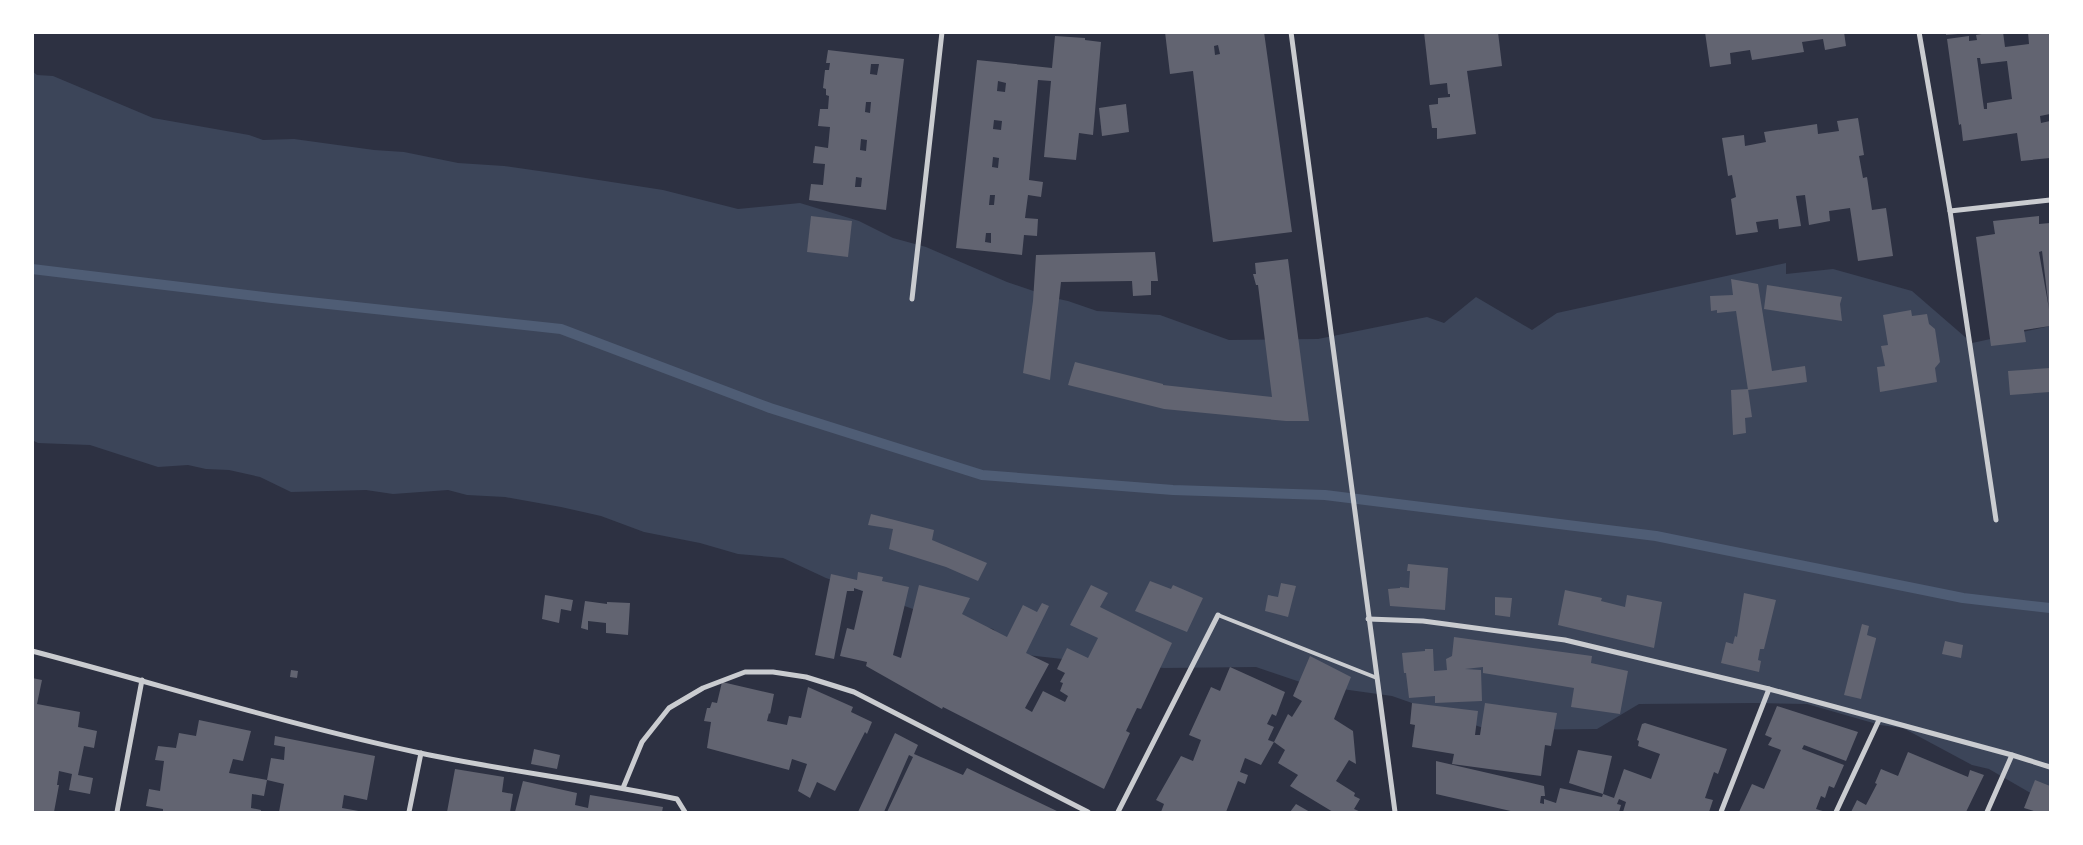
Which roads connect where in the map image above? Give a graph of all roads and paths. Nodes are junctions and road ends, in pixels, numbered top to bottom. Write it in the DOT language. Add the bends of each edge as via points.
graph roads {
  1 [pos="942,32"];
  2 [pos="1291,32"];
  3 [pos="1919,32"];
  4 [pos="2050,200"];
  5 [pos="1950,211"];
  6 [pos="912,299"];
  7 [pos="1996,520"];
  8 [pos="1218,615"];
  9 [pos="1368,618"];
  10 [pos="32,651"];
  11 [pos="1377,678"];
  12 [pos="142,680"];
  13 [pos="1769,689"];
  14 [pos="1879,720"];
  15 [pos="421,753"];
  16 [pos="2012,755"];
  17 [pos="2050,767"];
  18 [pos="622,788"];
  19 [pos="117,812"];
  20 [pos="409,812"];
  21 [pos="685,812"];
  22 [pos="1088,812"];
  23 [pos="1118,812"];
  24 [pos="1395,812"];
  25 [pos="1721,812"];
  26 [pos="1836,812"];
  27 [pos="1987,812"];
  1 -- 6 [label="street"];
  2 -- 9 [label="street"];
  3 -- 5 [label="street"];
  4 -- 5 [label="street"];
  5 -- 7 [label="street"];
  8 -- 11 [label="lane"];
  8 -- 23 [label="street"];
  9 -- 11 [label="street"];
  9 -- 13 [label="street" via="1423,621 1565,640"];
  10 -- 12 [label="street"];
  11 -- 24 [label="street"];
  12 -- 15 [label="street" via="263,715"];
  12 -- 19 [label="street"];
  13 -- 14 [label="street"];
  13 -- 25 [label="street"];
  14 -- 16 [label="street"];
  14 -- 26 [label="street"];
  15 -- 18 [label="street"];
  15 -- 20 [label="street"];
  16 -- 17 [label="street"];
  16 -- 27 [label="street"];
  18 -- 21 [label="street" via="677,799"];
  18 -- 22 [label="street" via="642,742 669,708 703,688 745,672 773,672 806,677 854,692"];
}
